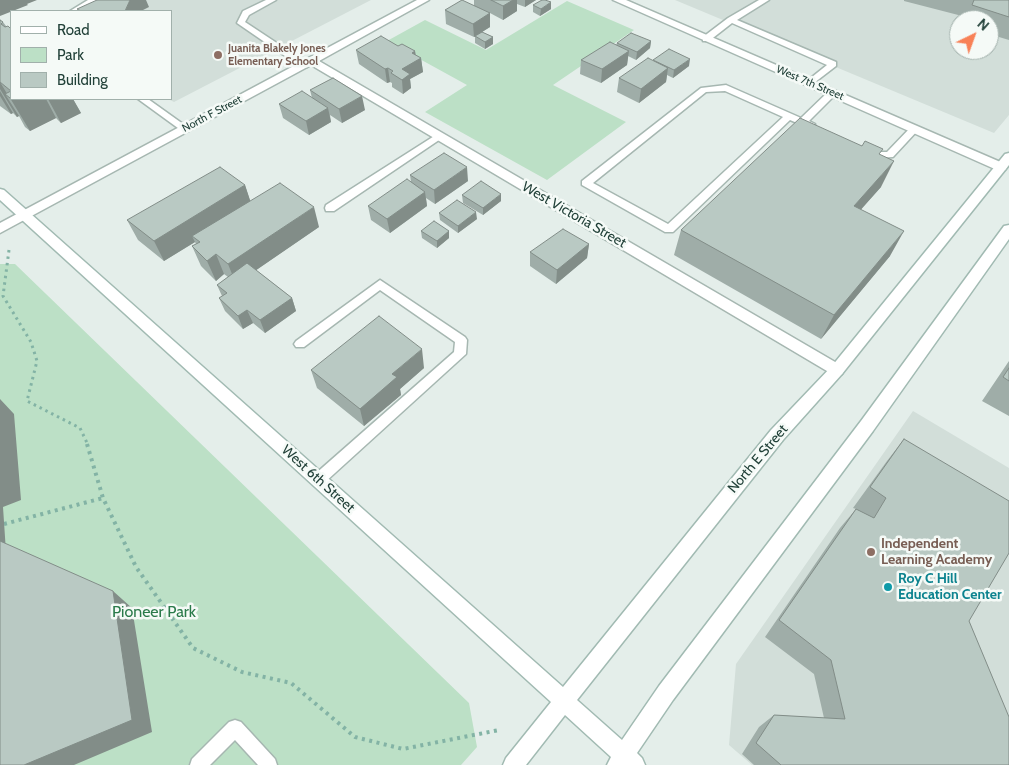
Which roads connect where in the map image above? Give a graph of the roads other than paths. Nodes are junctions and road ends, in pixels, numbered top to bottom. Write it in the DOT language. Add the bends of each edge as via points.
graph roads {
  1 [pos="94,0"];
  2 [pos="272,0"];
  3 [pos="424,0"];
  4 [pos="618,0"];
  5 [pos="765,0"];
  6 [pos="76,10"];
  7 [pos="731,20"];
  8 [pos="706,38"];
  9 [pos="308,63"];
  10 [pos="810,83"];
  11 [pos="832,93"];
  12 [pos="145,101"];
  13 [pos="789,116"];
  14 [pos="802,122"];
  15 [pos="184,129"];
  16 [pos="819,129"];
  17 [pos="914,129"];
  18 [pos="439,136"];
  19 [pos="853,144"];
  20 [pos="1005,162"];
  21 [pos="0,193"];
  22 [pos="330,208"];
  23 [pos="25,215"];
  24 [pos="0,229"];
  25 [pos="1009,229"];
  26 [pos="300,344"];
  27 [pos="837,370"];
  28 [pos="318,479"];
  29 [pos="565,700"];
  30 [pos="626,761"];
  31 [pos="198,765"];
  32 [pos="269,765"];
  33 [pos="513,765"];
  1 -- 6 [label="lane"];
  2 -- 9 [label="lane" via="246,13 241,23"];
  3 -- 9 [label="street, North F Street"];
  4 -- 8 [label="street, West 7th Street"];
  5 -- 7 [label="lane"];
  7 -- 8 [label="lane"];
  7 -- 10 [label="lane" via="833,64"];
  8 -- 10 [label="street, West 7th Street"];
  9 -- 15 [label="street, North F Street"];
  9 -- 18 [label="street, West Victoria Street"];
  10 -- 11 [label="street, West 7th Street"];
  11 -- 14 [label="lane"];
  11 -- 17 [label="street, West 7th Street"];
  12 -- 15 [label="lane"];
  13 -- 13 [label="lane" via="726,88 704,90 586,183 669,230"];
  13 -- 14 [label="lane"];
  14 -- 16 [label="lane"];
  15 -- 23 [label="street, North F Street"];
  17 -- 19 [label="lane" via="890,155 878,155"];
  17 -- 20 [label="street, West 7th Street"];
  18 -- 22 [label="lane"];
  18 -- 27 [label="street, West Victoria Street"];
  20 -- 27 [label="street, North E Street"];
  21 -- 23 [label="street, West 6th Street"];
  23 -- 24 [label="street, North F Street"];
  23 -- 28 [label="street, West 6th Street"];
  25 -- 30 [label="street" via="867,426 666,693"];
  26 -- 28 [label="lane" via="380,284 461,340 460,354"];
  27 -- 29 [label="street, North E Street" via="777,434"];
  28 -- 29 [label="street, West 6th Street"];
  29 -- 30 [label="street, West 6th Street"];
  29 -- 33 [label="street, North E Street"];
  31 -- 32 [label="lane" via="235,728"];
}
